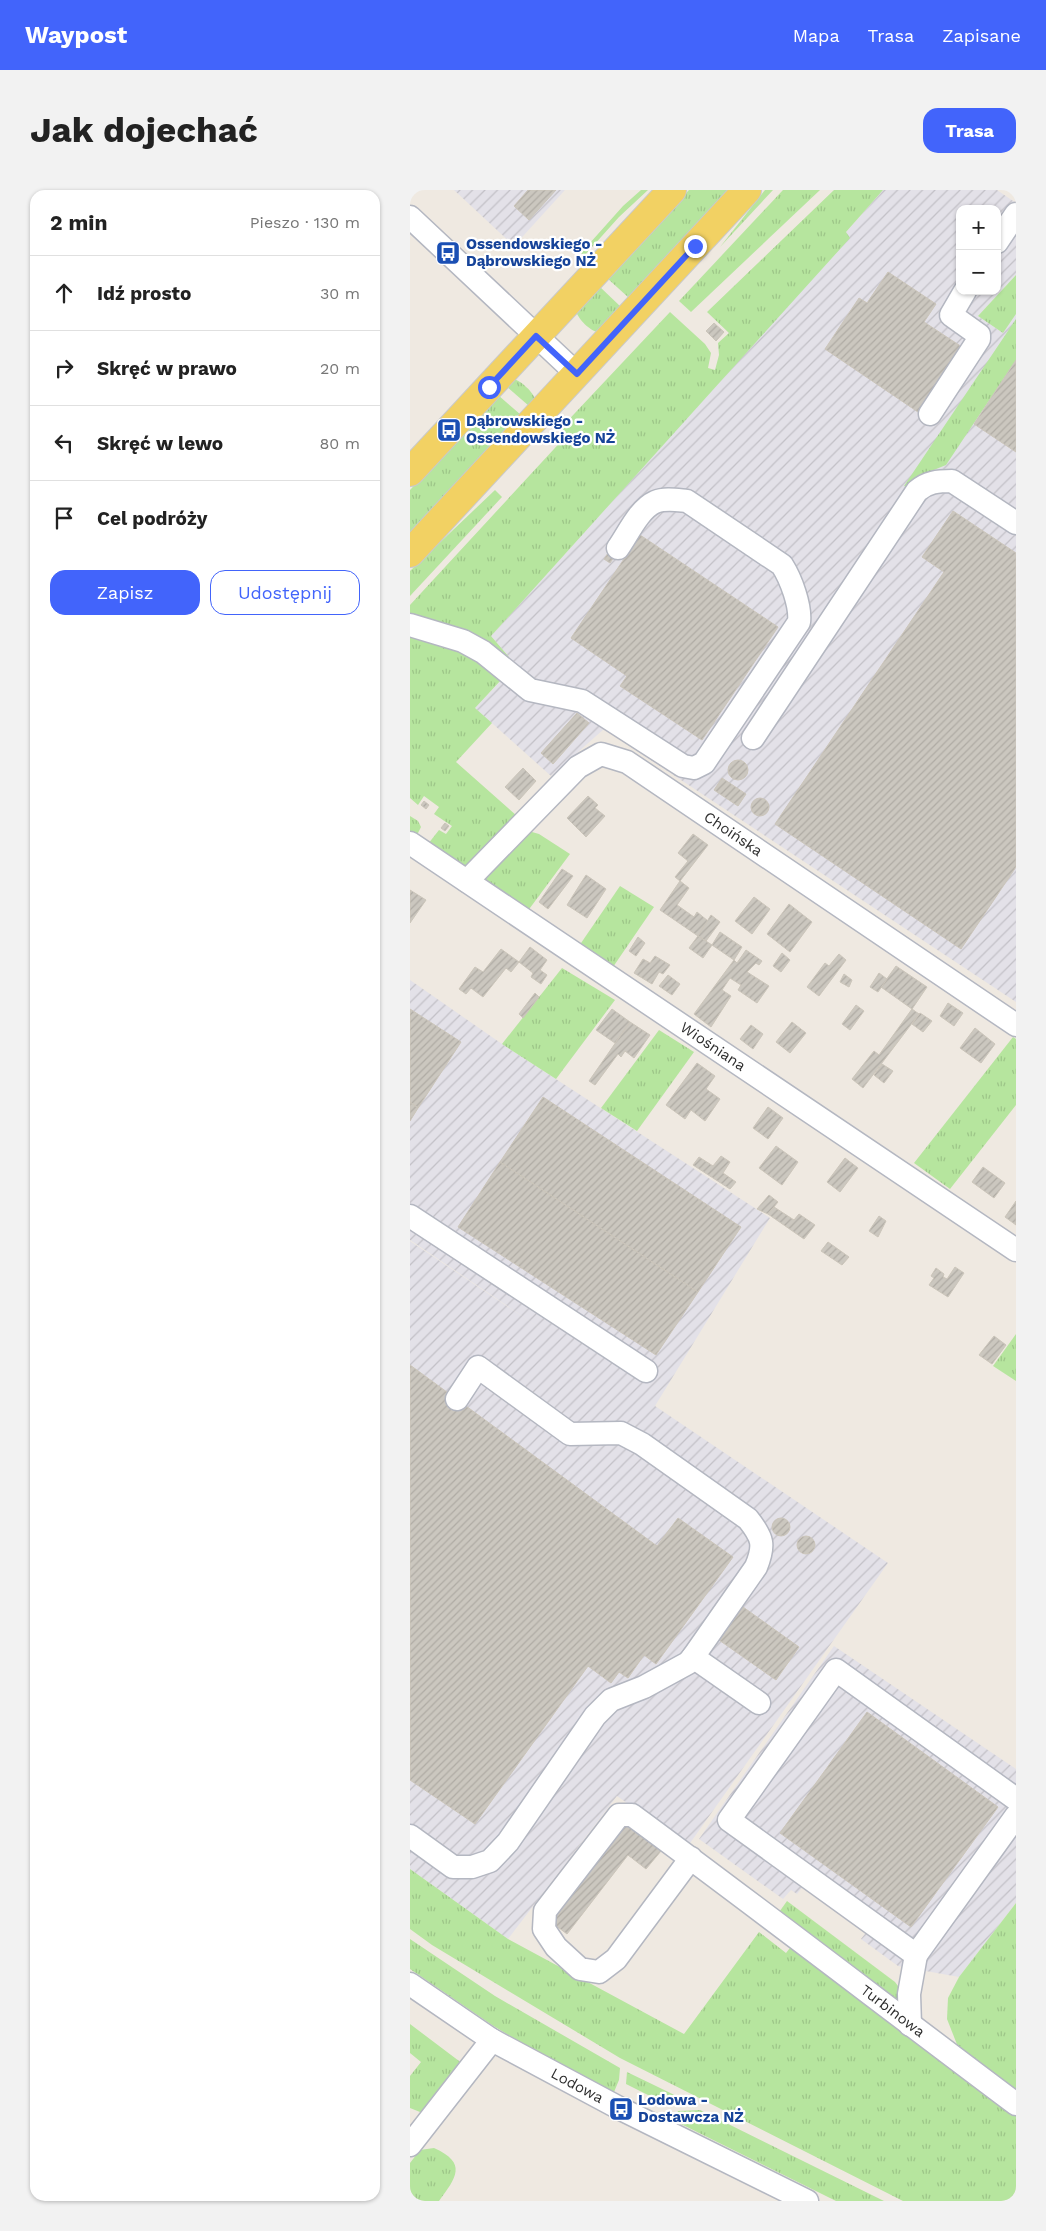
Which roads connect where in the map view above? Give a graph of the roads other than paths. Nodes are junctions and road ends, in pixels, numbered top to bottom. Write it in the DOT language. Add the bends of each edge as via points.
graph roads {
  1 [pos="672,190"];
  2 [pos="747,190"];
  3 [pos="1016,214"];
  4 [pos="410,217"];
  5 [pos="1001,236"];
  6 [pos="963,295"];
  7 [pos="536,336"];
  8 [pos="577,374"];
  9 [pos="930,414"];
  10 [pos="410,472"];
  11 [pos="1016,523"];
  12 [pos="618,548"];
  13 [pos="410,552"];
  14 [pos="410,625"];
  15 [pos="753,738"];
  16 [pos="410,843"];
  17 [pos="467,881"];
  18 [pos="1016,1025"];
  19 [pos="410,1216"];
  20 [pos="1016,1250"];
  21 [pos="646,1371"];
  22 [pos="457,1399"];
  23 [pos="694,1657"];
  24 [pos="759,1703"];
  25 [pos="1016,1799"];
  26 [pos="1016,1816"];
  27 [pos="410,1836"];
  28 [pos="691,1858"];
  29 [pos="916,1955"];
  30 [pos="410,1984"];
  31 [pos="910,2025"];
  32 [pos="492,2040"];
  33 [pos="1016,2104"];
  34 [pos="410,2145"];
  35 [pos="807,2201"];
  1 -- 7 [label="main road"];
  2 -- 8 [label="main road"];
  3 -- 5 [label="street"];
  4 -- 7 [label="street"];
  6 -- 9 [label="street" via="951,315 979,335 979,339"];
  7 -- 8 [label="street"];
  7 -- 10 [label="main road"];
  8 -- 13 [label="main road"];
  11 -- 15 [label="street" via="952,481 923,486"];
  12 -- 14 [label="street" via="641,514 654,502 668,499 686,501 782,566 786,572 800,613 799,622 704,763 694,768 683,766 582,701 530,690 483,652 463,641"];
  16 -- 17 [label="street, Wiośniana"];
  17 -- 18 [label="street, Choińska" via="578,767 601,754 627,762"];
  17 -- 20 [label="street, Wiośniana"];
  19 -- 21 [label="street"];
  22 -- 23 [label="street" via="478,1367 570,1434 620,1433 642,1444 748,1519 760,1534 762,1551 756,1567"];
  23 -- 24 [label="street"];
  23 -- 27 [label="street" via="644,1687 612,1700 595,1716 508,1842 490,1861 472,1867 453,1867"];
  25 -- 29 [label="street" via="836,1670 729,1820"];
  26 -- 29 [label="street"];
  28 -- 28 [label="street, Turbinowa" via="632,1815 619,1815 545,1911 544,1929 556,1947 580,1969 599,1972 616,1959"];
  28 -- 31 [label="street, Turbinowa"];
  29 -- 31 [label="street" via="909,1994"];
  30 -- 32 [label="street, Lodowa"];
  31 -- 33 [label="street, Turbinowa"];
  32 -- 34 [label="street"];
  32 -- 35 [label="street, Lodowa" via="621,2109"];
}
